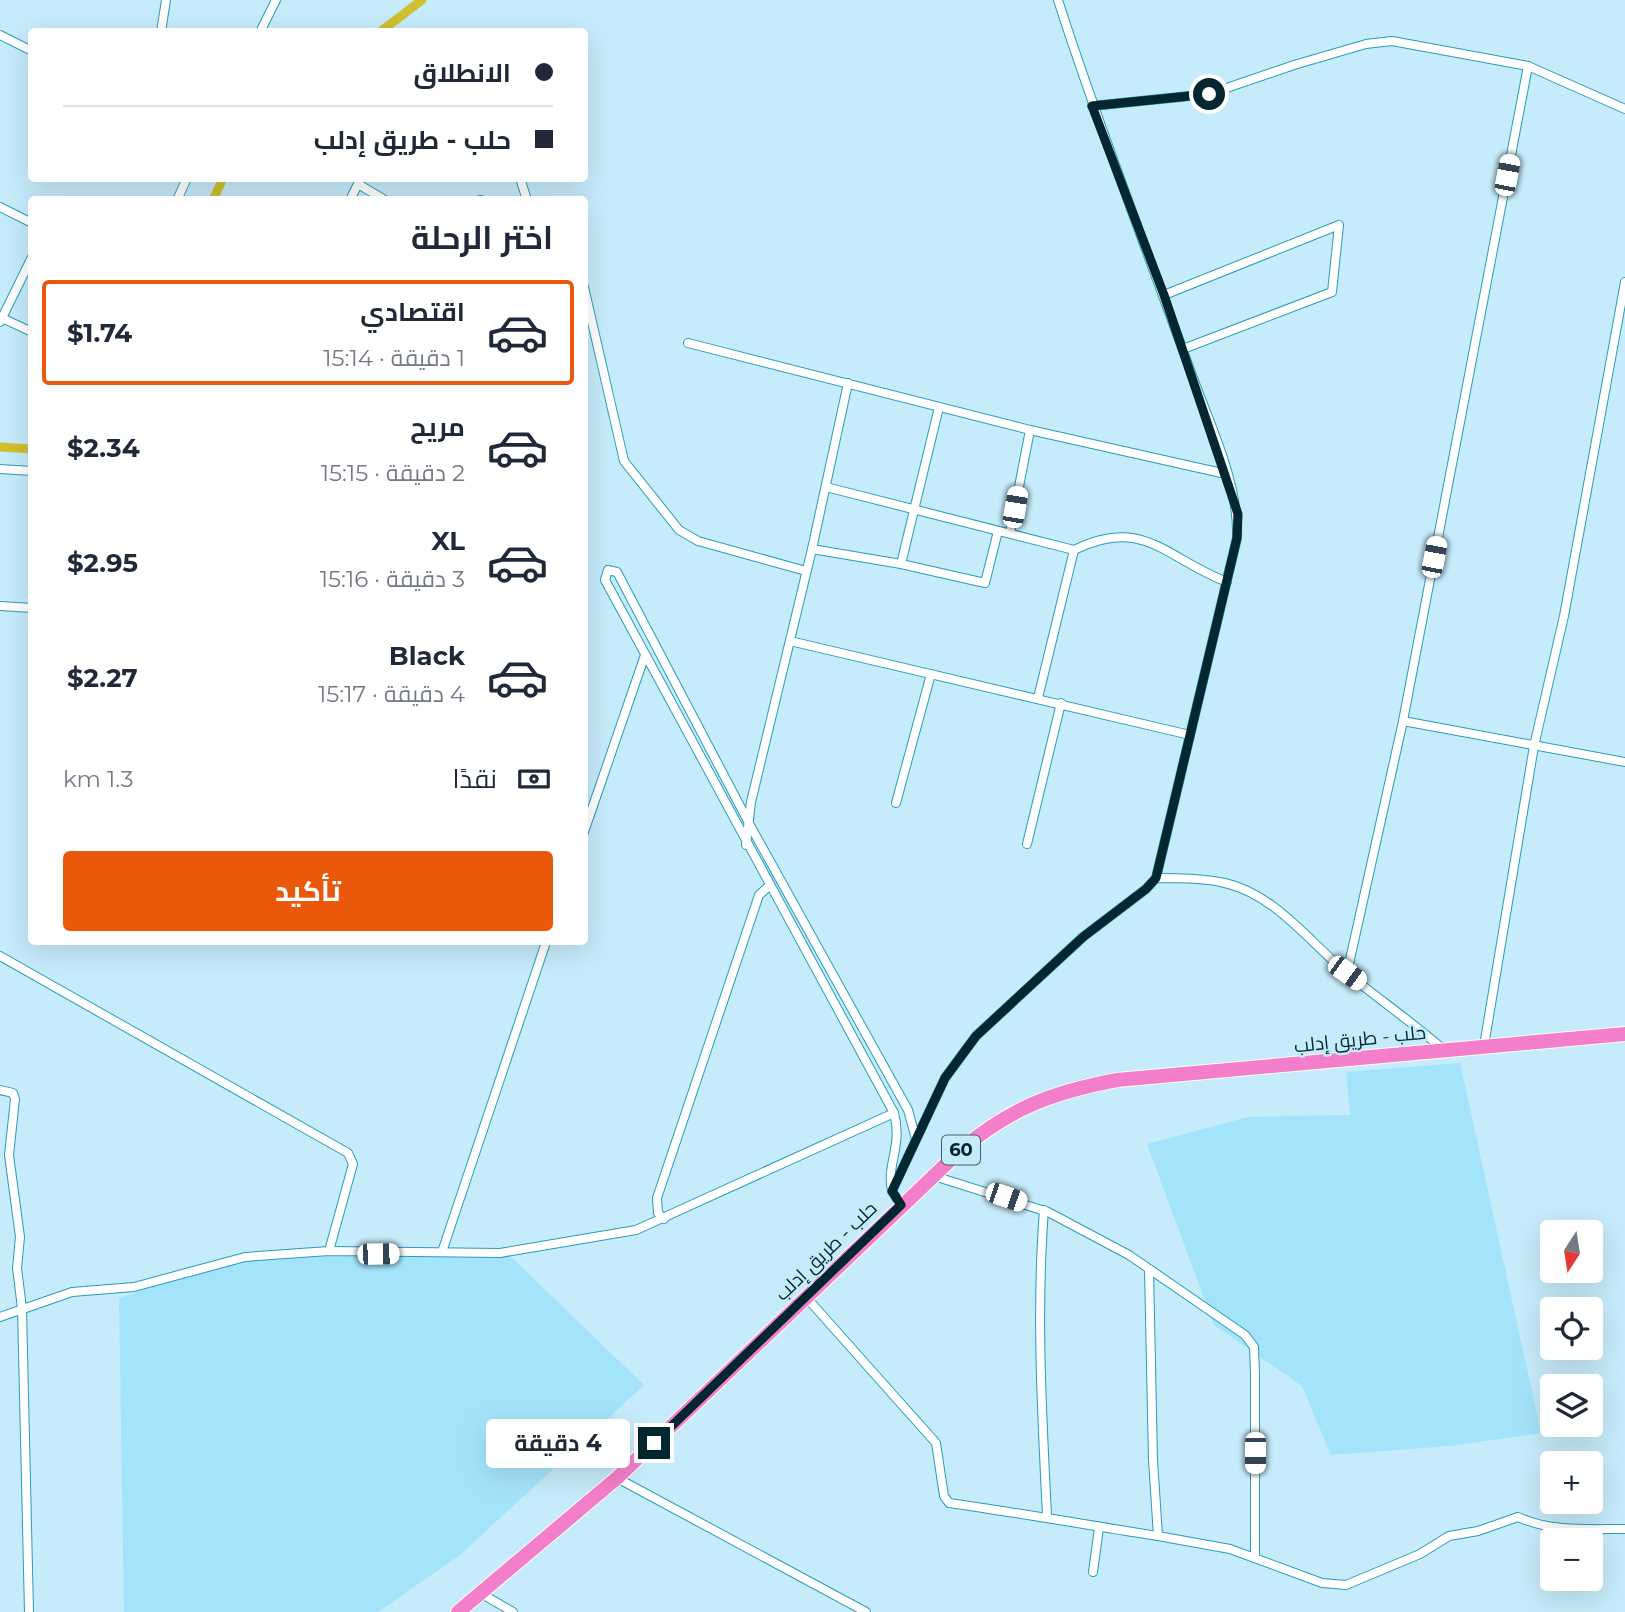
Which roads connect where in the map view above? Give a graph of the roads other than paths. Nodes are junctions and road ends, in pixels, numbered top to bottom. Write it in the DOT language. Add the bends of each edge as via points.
graph roads {
  1 [pos="166,0"];
  2 [pos="276,0"];
  3 [pos="1058,0"];
  4 [pos="162,28"];
  5 [pos="262,28"];
  6 [pos="0,35"];
  7 [pos="28,49"];
  8 [pos="1528,66"];
  9 [pos="1092,106"];
  10 [pos="1625,109"];
  11 [pos="352,196"];
  12 [pos="378,196"];
  13 [pos="0,207"];
  14 [pos="28,221"];
  15 [pos="28,265"];
  16 [pos="1625,282"];
  17 [pos="1164,295"];
  18 [pos="588,305"];
  19 [pos="1,319"];
  20 [pos="28,330"];
  21 [pos="688,343"];
  22 [pos="1183,349"];
  23 [pos="848,383"];
  24 [pos="939,407"];
  25 [pos="1030,430"];
  26 [pos="0,469"];
  27 [pos="28,471"];
  28 [pos="1226,474"];
  29 [pos="826,487"];
  30 [pos="914,509"];
  31 [pos="998,531"];
  32 [pos="1010,533"];
  33 [pos="812,549"];
  34 [pos="1074,550"];
  35 [pos="901,564"];
  36 [pos="806,571"];
  37 [pos="1227,582"];
  38 [pos="0,606"];
  39 [pos="28,608"];
  40 [pos="790,641"];
  41 [pos="645,655"];
  42 [pos="931,674"];
  43 [pos="1038,698"];
  44 [pos="1061,704"];
  45 [pos="1403,721"];
  46 [pos="1190,735"];
  47 [pos="1534,746"];
  48 [pos="1625,762"];
  49 [pos="897,803"];
  50 [pos="588,820"];
  51 [pos="751,827"];
  52 [pos="1027,844"];
  53 [pos="746,845"];
  54 [pos="1156,878"];
  55 [pos="769,886"];
  56 [pos="545,945"];
  57 [pos="0,956"];
  58 [pos="1347,973"];
  59 [pos="1625,1034"];
  60 [pos="1484,1046"];
  61 [pos="1444,1050"];
  62 [pos="0,1090"];
  63 [pos="894,1113"];
  64 [pos="916,1139"];
  65 [pos="933,1176"];
  66 [pos="892,1191"];
  67 [pos="901,1205"];
  68 [pos="1044,1210"];
  69 [pos="664,1219"];
  70 [pos="329,1251"];
  71 [pos="442,1252"];
  72 [pos="1149,1269"];
  73 [pos="806,1297"];
  74 [pos="22,1308"];
  75 [pos="0,1317"];
  76 [pos="617,1478"];
  77 [pos="1047,1516"];
  78 [pos="1099,1528"];
  79 [pos="1625,1529"];
  80 [pos="1158,1536"];
  81 [pos="1255,1558"];
  82 [pos="1093,1572"];
  83 [pos="482,1594"];
  84 [pos="29,1612"];
  85 [pos="458,1612"];
  86 [pos="513,1612"];
  87 [pos="866,1612"];
  1 -- 4 [label="street"];
  2 -- 5 [label="street"];
  3 -- 9 [label="street"];
  6 -- 7 [label="street"];
  8 -- 9 [label="street" via="1392,41 1366,44 1209,94"];
  8 -- 10 [label="street"];
  8 -- 45 [label="street"];
  9 -- 17 [label="street"];
  11 -- 12 [label="street" via="358,184"];
  13 -- 14 [label="street"];
  15 -- 19 [label="street"];
  16 -- 47 [label="street" via="1564,616"];
  17 -- 22 [label="street"];
  17 -- 22 [label="street" via="1339,225 1332,292"];
  18 -- 36 [label="street" via="624,461 679,530 698,541"];
  19 -- 20 [label="street"];
  21 -- 23 [label="street"];
  22 -- 28 [label="street"];
  23 -- 24 [label="street"];
  23 -- 29 [label="street"];
  24 -- 25 [label="street"];
  24 -- 30 [label="street"];
  25 -- 28 [label="street"];
  25 -- 32 [label="street"];
  26 -- 27 [label="street"];
  28 -- 37 [label="street" via="1238,514"];
  29 -- 30 [label="street"];
  29 -- 33 [label="street"];
  30 -- 31 [label="street"];
  30 -- 35 [label="street"];
  31 -- 32 [label="street"];
  31 -- 35 [label="street" via="985,583"];
  32 -- 34 [label="street"];
  33 -- 35 [label="street"];
  33 -- 36 [label="street"];
  34 -- 37 [label="street" via="1111,536 1132,535"];
  34 -- 43 [label="street"];
  36 -- 40 [label="street"];
  37 -- 46 [label="street"];
  38 -- 39 [label="street"];
  40 -- 42 [label="street"];
  40 -- 51 [label="street" via="751,802"];
  41 -- 50 [label="street"];
  41 -- 51 [label="street" via="605,580 608,570 617,572"];
  41 -- 53 [label="street"];
  42 -- 43 [label="street"];
  42 -- 49 [label="street"];
  43 -- 44 [label="street"];
  44 -- 46 [label="street"];
  44 -- 52 [label="street"];
  45 -- 47 [label="street"];
  45 -- 58 [label="street"];
  46 -- 54 [label="street"];
  47 -- 48 [label="street"];
  47 -- 60 [label="street"];
  51 -- 53 [label="street"];
  51 -- 64 [label="street" via="908,1110"];
  53 -- 55 [label="street"];
  54 -- 58 [label="street" via="1224,883 1244,890 1284,915"];
  54 -- 64 [label="street" via="1083,937 976,1036 945,1078"];
  55 -- 63 [label="street"];
  55 -- 69 [label="street" via="759,895 657,1198 658,1213"];
  56 -- 71 [label="street"];
  57 -- 70 [label="street" via="348,1153 353,1164"];
  58 -- 61 [label="street"];
  59 -- 60 [label="highway, حلب - طريق إدلب / 60"];
  60 -- 61 [label="highway, حلب - طريق إدلب / 60"];
  61 -- 65 [label="highway, حلب - طريق إدلب / 60" via="1078,1087 1016,1110 988,1127"];
  62 -- 74 [label="street" via="12,1093 15,1099 9,1155 20,1237 17,1268"];
  63 -- 66 [label="street" via="898,1142"];
  63 -- 69 [label="street"];
  64 -- 66 [label="street"];
  65 -- 67 [label="highway, حلب - طريق إدلب / 60"];
  65 -- 68 [label="street"];
  66 -- 67 [label="street"];
  67 -- 73 [label="highway, حلب - طريق إدلب / 60"];
  68 -- 72 [label="street"];
  68 -- 77 [label="street" via="1040,1342"];
  69 -- 71 [label="street" via="636,1230 512,1251"];
  70 -- 71 [label="street"];
  70 -- 74 [label="street" via="245,1257 134,1287 72,1292"];
  72 -- 80 [label="street"];
  72 -- 81 [label="street" via="1245,1335 1254,1347"];
  73 -- 76 [label="highway, حلب - طريق إدلب / 60"];
  73 -- 77 [label="street" via="936,1443 949,1503"];
  74 -- 75 [label="street"];
  74 -- 84 [label="street"];
  76 -- 83 [label="highway, حلب - طريق إدلب / 60"];
  76 -- 87 [label="street"];
  77 -- 78 [label="street"];
  78 -- 80 [label="street"];
  78 -- 82 [label="street"];
  79 -- 81 [label="street" via="1567,1529 1518,1517 1449,1536 1420,1555 1346,1585 1322,1583"];
  80 -- 81 [label="street"];
  83 -- 85 [label="highway, حلب - طريق إدلب / 60"];
  83 -- 86 [label="street"];
}
